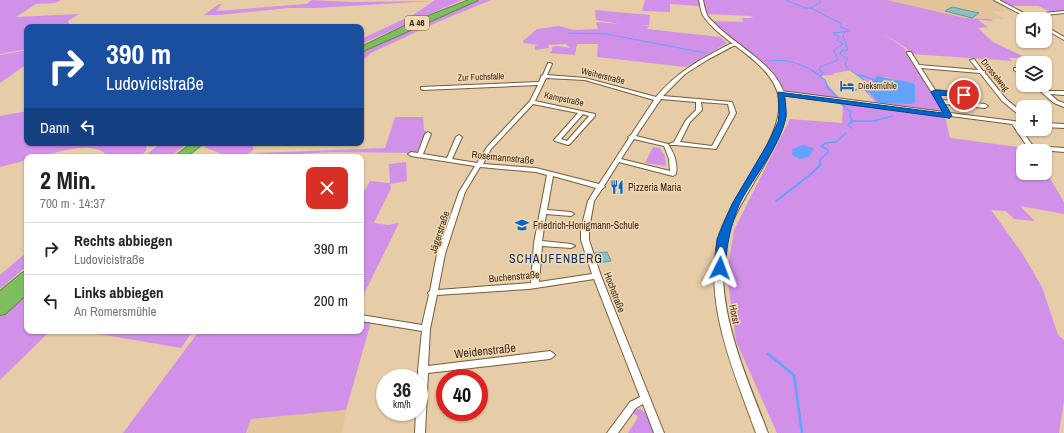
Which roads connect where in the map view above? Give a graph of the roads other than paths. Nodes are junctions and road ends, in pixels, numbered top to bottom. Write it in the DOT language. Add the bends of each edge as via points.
graph roads {
  1 [pos="470,0"];
  2 [pos="475,0"];
  3 [pos="701,0"];
  4 [pos="996,0"];
  5 [pos="1019,12"];
  6 [pos="1064,12"];
  7 [pos="1052,14"];
  8 [pos="1052,16"];
  9 [pos="1064,16"];
  10 [pos="1052,31"];
  11 [pos="1064,39"];
  12 [pos="736,45"];
  13 [pos="364,46"];
  14 [pos="364,49"];
  15 [pos="909,53"];
  16 [pos="972,60"];
  17 [pos="550,64"];
  18 [pos="918,66"];
  19 [pos="983,72"];
  20 [pos="542,79"];
  21 [pos="423,88"];
  22 [pos="935,92"];
  23 [pos="1044,92"];
  24 [pos="1064,93"];
  25 [pos="781,94"];
  26 [pos="964,95"];
  27 [pos="658,98"];
  28 [pos="698,100"];
  29 [pos="532,102"];
  30 [pos="941,102"];
  31 [pos="1064,105"];
  32 [pos="985,106"];
  33 [pos="1016,110"];
  34 [pos="582,112"];
  35 [pos="949,116"];
  36 [pos="1014,123"];
  37 [pos="1052,125"];
  38 [pos="1064,126"];
  39 [pos="428,134"];
  40 [pos="459,137"];
  41 [pos="631,137"];
  42 [pos="676,144"];
  43 [pos="666,145"];
  44 [pos="195,146"];
  45 [pos="204,146"];
  46 [pos="1064,150"];
  47 [pos="183,154"];
  48 [pos="192,154"];
  49 [pos="411,154"];
  50 [pos="420,155"];
  51 [pos="449,160"];
  52 [pos="617,160"];
  53 [pos="477,165"];
  54 [pos="550,174"];
  55 [pos="602,187"];
  56 [pos="543,212"];
  57 [pos="571,214"];
  58 [pos="538,243"];
  59 [pos="571,246"];
  60 [pos="596,276"];
  61 [pos="24,278"];
  62 [pos="535,285"];
  63 [pos="24,289"];
  64 [pos="432,292"];
  65 [pos="0,298"];
  66 [pos="0,310"];
  67 [pos="364,318"];
  68 [pos="426,328"];
  69 [pos="550,355"];
  70 [pos="423,369"];
  71 [pos="428,369"];
  72 [pos="644,399"];
  73 [pos="421,421"];
  74 [pos="420,433"];
  75 [pos="612,433"];
  76 [pos="659,433"];
  77 [pos="762,433"];
  1 -- 13 [label="highway, A 46" via="433,13"];
  2 -- 14 [label="highway, A 46"];
  3 -- 12 [label="street, Horst" via="705,16"];
  4 -- 5 [label="street"];
  6 -- 7 [label="street"];
  8 -- 9 [label="street"];
  10 -- 11 [label="street"];
  12 -- 25 [label="street, Horst" via="766,70"];
  12 -- 27 [label="street, Hochstraße" via="705,59 683,73"];
  15 -- 18 [label="street"];
  16 -- 19 [label="street, Drosselweg"];
  17 -- 20 [label="street, Jägerstraße"];
  18 -- 19 [label="street"];
  18 -- 22 [label="street"];
  19 -- 33 [label="street, Drosselweg" via="1004,100"];
  20 -- 21 [label="street, Zur Fuchsfalle"];
  20 -- 27 [label="street, Weiherstraße" via="586,79"];
  20 -- 29 [label="street, Jägerstraße"];
  22 -- 26 [label="street"];
  22 -- 30 [label="street"];
  23 -- 24 [label="street"];
  23 -- 31 [label="street"];
  25 -- 35 [label="street"];
  25 -- 77 [label="street, Horst" via="783,115 777,133 736,204 722,239 720,255 720,295 729,341"];
  27 -- 28 [label="street, Weiherstraße"];
  27 -- 41 [label="street, Hochstraße"];
  28 -- 42 [label="street" via="700,110 688,121"];
  28 -- 42 [label="street, Weiherstraße" via="730,103 733,113 714,148"];
  29 -- 34 [label="street, Kampstraße"];
  29 -- 53 [label="street, Jägerstraße"];
  30 -- 32 [label="street"];
  30 -- 35 [label="street"];
  34 -- 34 [label="street, Kampstraße" via="557,140 568,143 593,115"];
  35 -- 36 [label="street"];
  36 -- 46 [label="street" via="1031,148"];
  37 -- 38 [label="street"];
  39 -- 50 [label="street"];
  40 -- 51 [label="street"];
  41 -- 43 [label="street"];
  41 -- 52 [label="street, Hochstraße"];
  42 -- 43 [label="street"];
  43 -- 52 [label="street" via="674,164 673,174"];
  44 -- 47 [label="highway"];
  45 -- 48 [label="highway"];
  49 -- 50 [label="street, Rosemannstraße"];
  50 -- 51 [label="street, Rosemannstraße"];
  51 -- 53 [label="street, Rosemannstraße"];
  52 -- 55 [label="street, Hochstraße"];
  53 -- 54 [label="street, Rosemannstraße" via="536,170"];
  53 -- 64 [label="street, Jägerstraße" via="462,192 441,254"];
  54 -- 55 [label="street, Rosemannstraße"];
  54 -- 56 [label="street"];
  55 -- 60 [label="street, Hochstraße" via="591,201 585,229 585,240"];
  56 -- 57 [label="street"];
  56 -- 58 [label="street"];
  58 -- 59 [label="street"];
  58 -- 62 [label="street"];
  60 -- 62 [label="street, Buchenstraße"];
  60 -- 72 [label="street, Hochstraße"];
  61 -- 65 [label="highway"];
  62 -- 64 [label="street, Buchenstraße"];
  63 -- 66 [label="highway"];
  64 -- 68 [label="street, Jägerstraße"];
  67 -- 68 [label="street"];
  68 -- 70 [label="street, Jägerstraße"];
  69 -- 71 [label="street, Weidenstraße"];
  72 -- 75 [label="street" via="633,405"];
  72 -- 76 [label="street, Hochstraße"];
  73 -- 74 [label="street, Jägerstraße"];
}
